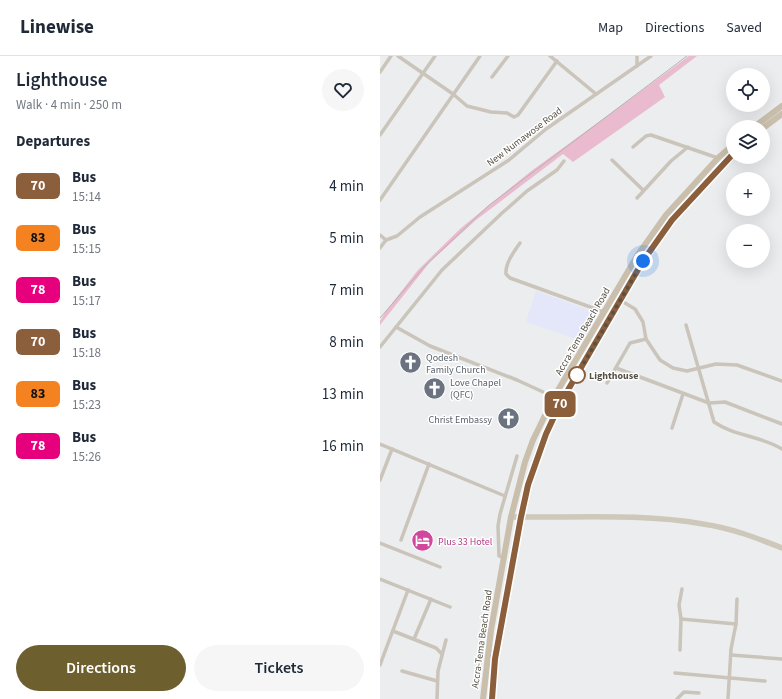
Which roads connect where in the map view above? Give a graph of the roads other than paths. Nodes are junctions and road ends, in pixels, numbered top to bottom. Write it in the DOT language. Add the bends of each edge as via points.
graph roads {
  1 [pos="391,56"];
  2 [pos="398,56"];
  3 [pos="435,56"];
  4 [pos="480,56"];
  5 [pos="508,56"];
  6 [pos="550,56"];
  7 [pos="637,56"];
  8 [pos="651,56"];
  9 [pos="557,61"];
  10 [pos="637,66"];
  11 [pos="380,72"];
  12 [pos="423,74"];
  13 [pos="492,77"];
  14 [pos="454,94"];
  15 [pos="596,94"];
  16 [pos="782,106"];
  17 [pos="782,114"];
  18 [pos="763,120"];
  19 [pos="770,123"];
  20 [pos="380,135"];
  21 [pos="633,147"];
  22 [pos="688,148"];
  23 [pos="726,151"];
  24 [pos="718,158"];
  25 [pos="612,160"];
  26 [pos="564,161"];
  27 [pos="726,162"];
  28 [pos="643,190"];
  29 [pos="637,198"];
  30 [pos="380,200"];
  31 [pos="380,235"];
  32 [pos="386,240"];
  33 [pos="520,243"];
  34 [pos="380,248"];
  35 [pos="620,300"];
  36 [pos="604,312"];
  37 [pos="686,325"];
  38 [pos="396,327"];
  39 [pos="646,339"];
  40 [pos="380,346"];
  41 [pos="616,368"];
  42 [pos="699,369"];
  43 [pos="782,381"];
  44 [pos="607,383"];
  45 [pos="683,394"];
  46 [pos="554,397"];
  47 [pos="561,402"];
  48 [pos="709,403"];
  49 [pos="782,424"];
  50 [pos="672,428"];
  51 [pos="380,444"];
  52 [pos="782,449"];
  53 [pos="392,450"];
  54 [pos="517,456"];
  55 [pos="429,464"];
  56 [pos="380,480"];
  57 [pos="505,496"];
  58 [pos="511,516"];
  59 [pos="521,517"];
  60 [pos="401,540"];
  61 [pos="380,543"];
  62 [pos="782,548"];
  63 [pos="504,557"];
  64 [pos="440,567"];
  65 [pos="380,579"];
  66 [pos="682,589"];
  67 [pos="408,590"];
  68 [pos="431,599"];
  69 [pos="737,599"];
  70 [pos="450,607"];
  71 [pos="681,619"];
  72 [pos="736,624"];
  73 [pos="393,630"];
  74 [pos="414,639"];
  75 [pos="446,640"];
  76 [pos="680,650"];
  77 [pos="442,654"];
  78 [pos="731,655"];
  79 [pos="782,659"];
  80 [pos="380,665"];
  81 [pos="402,671"];
  82 [pos="675,673"];
  83 [pos="729,678"];
  84 [pos="437,681"];
  85 [pos="765,681"];
  86 [pos="699,693"];
  87 [pos="437,699"];
  88 [pos="484,699"];
  89 [pos="492,699"];
  90 [pos="677,699"];
  91 [pos="728,699"];
  1 -- 11 [label="street"];
  2 -- 12 [label="street"];
  3 -- 12 [label="street"];
  4 -- 14 [label="street"];
  5 -- 13 [label="street"];
  6 -- 9 [label="street"];
  7 -- 10 [label="street"];
  8 -- 10 [label="street, New Numawose Road"];
  9 -- 14 [label="street" via="515,116 471,108"];
  9 -- 15 [label="street"];
  10 -- 15 [label="street, New Numawose Road"];
  12 -- 14 [label="street"];
  12 -- 20 [label="street"];
  14 -- 30 [label="street"];
  15 -- 32 [label="street, New Numawose Road" via="546,129 509,160 420,217 397,236"];
  16 -- 18 [label="main road"];
  17 -- 19 [label="main road"];
  21 -- 22 [label="street" via="648,135"];
  22 -- 24 [label="street"];
  22 -- 28 [label="street"];
  23 -- 24 [label="main road, Accra-Tema Beach Road"];
  24 -- 36 [label="main road, Accra-Tema Beach Road" via="655,229 636,256"];
  25 -- 28 [label="street"];
  26 -- 38 [label="street" via="557,170 501,214 442,270"];
  27 -- 35 [label="main road, Accra-Tema Beach Road" via="672,220"];
  28 -- 29 [label="street"];
  31 -- 32 [label="street"];
  32 -- 34 [label="street"];
  33 -- 36 [label="street" via="506,269 506,274 510,278"];
  35 -- 39 [label="street" via="635,308 643,322"];
  35 -- 47 [label="main road, Accra-Tema Beach Road"];
  36 -- 46 [label="main road, Accra-Tema Beach Road"];
  37 -- 42 [label="street"];
  38 -- 40 [label="street"];
  38 -- 46 [label="street" via="430,346"];
  39 -- 41 [label="street" via="630,343"];
  39 -- 42 [label="street" via="660,360 667,365 681,370"];
  41 -- 44 [label="street"];
  41 -- 45 [label="street"];
  42 -- 43 [label="street" via="716,364 737,365"];
  42 -- 48 [label="street"];
  45 -- 48 [label="street"];
  45 -- 50 [label="street"];
  46 -- 47 [label="main road"];
  46 -- 58 [label="main road, Accra-Tema Beach Road" via="525,462"];
  47 -- 59 [label="main road, Accra-Tema Beach Road" via="533,467"];
  48 -- 49 [label="street" via="725,402"];
  48 -- 52 [label="street" via="714,422 722,428 773,443"];
  51 -- 53 [label="street"];
  53 -- 55 [label="street"];
  53 -- 56 [label="street"];
  54 -- 57 [label="street"];
  55 -- 57 [label="street"];
  55 -- 60 [label="street"];
  57 -- 63 [label="street" via="498,526 499,556"];
  58 -- 59 [label="street"];
  58 -- 63 [label="main road, Accra-Tema Beach Road"];
  59 -- 62 [label="street" via="652,519 704,524 750,535"];
  59 -- 89 [label="main road, Accra-Tema Beach Road" via="495,659"];
  61 -- 64 [label="street"];
  63 -- 88 [label="main road, Accra-Tema Beach Road" via="490,630"];
  65 -- 67 [label="street"];
  66 -- 71 [label="street" via="679,605"];
  67 -- 68 [label="street"];
  67 -- 73 [label="street"];
  68 -- 70 [label="street"];
  68 -- 74 [label="street"];
  69 -- 72 [label="street"];
  71 -- 72 [label="street"];
  71 -- 76 [label="street"];
  72 -- 78 [label="street"];
  73 -- 74 [label="street"];
  73 -- 80 [label="street"];
  74 -- 77 [label="street" via="436,648"];
  75 -- 77 [label="street"];
  77 -- 84 [label="street"];
  78 -- 79 [label="street"];
  78 -- 83 [label="street"];
  81 -- 84 [label="street"];
  82 -- 83 [label="street"];
  83 -- 85 [label="street"];
  83 -- 91 [label="street"];
  84 -- 87 [label="street"];
  86 -- 90 [label="street" via="684,692"];
}
